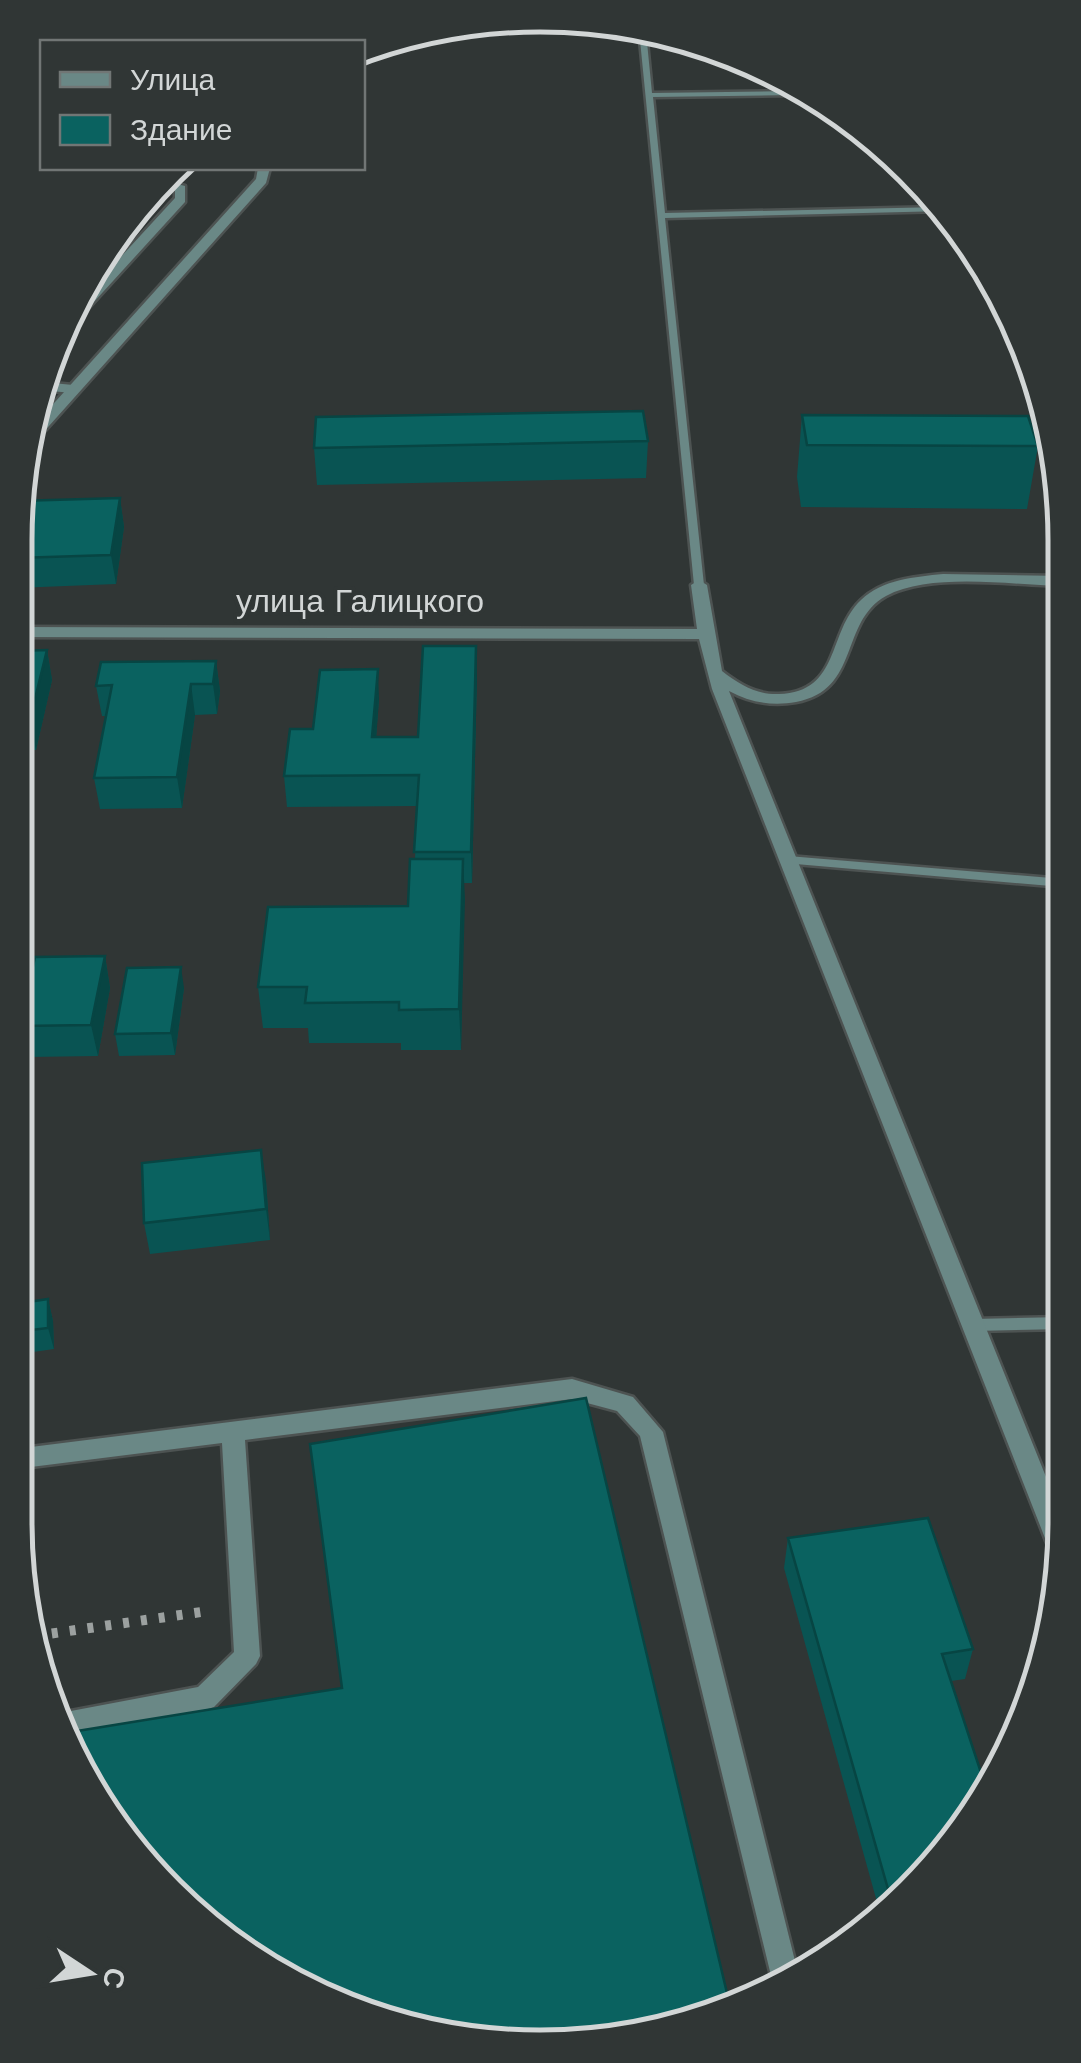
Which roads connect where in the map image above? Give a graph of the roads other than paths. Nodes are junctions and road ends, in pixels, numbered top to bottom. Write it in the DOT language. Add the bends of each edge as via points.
graph roads {
  1 [pos="643,43"];
  2 [pos="780,93"];
  3 [pos="649,95"];
  4 [pos="264,170"];
  5 [pos="174,189"];
  6 [pos="925,209"];
  7 [pos="662,216"];
  8 [pos="102,284"];
  9 [pos="56,388"];
  10 [pos="72,389"];
  11 [pos="48,417"];
  12 [pos="1048,581"];
  13 [pos="699,585"];
  14 [pos="33,632"];
  15 [pos="705,634"];
  16 [pos="714,673"];
  17 [pos="788,860"];
  18 [pos="1048,883"];
  19 [pos="1048,1323"];
  20 [pos="973,1324"];
  21 [pos="233,1432"];
  22 [pos="33,1457"];
  23 [pos="1048,1513"];
  24 [pos="73,1722"];
  25 [pos="783,1968"];
  1 -- 3 [label="lane"];
  2 -- 3 [label="lane"];
  3 -- 7 [label="lane"];
  4 -- 10 [label="street" via="262,180"];
  5 -- 8 [label="street" via="182,198"];
  6 -- 7 [label="lane"];
  7 -- 13 [label="lane"];
  9 -- 10 [label="street"];
  10 -- 11 [label="street"];
  12 -- 16 [label="street" via="918,583 876,594 828,682 799,699 738,692"];
  13 -- 15 [label="street"];
  14 -- 15 [label="street, улица Галицкого"];
  15 -- 16 [label="street"];
  16 -- 17 [label="street"];
  17 -- 18 [label="lane"];
  17 -- 20 [label="street"];
  19 -- 20 [label="lane"];
  20 -- 23 [label="street"];
  21 -- 22 [label="street"];
  21 -- 24 [label="street" via="247,1656 205,1698"];
  21 -- 25 [label="street" via="572,1389 625,1404 651,1432"];
}
